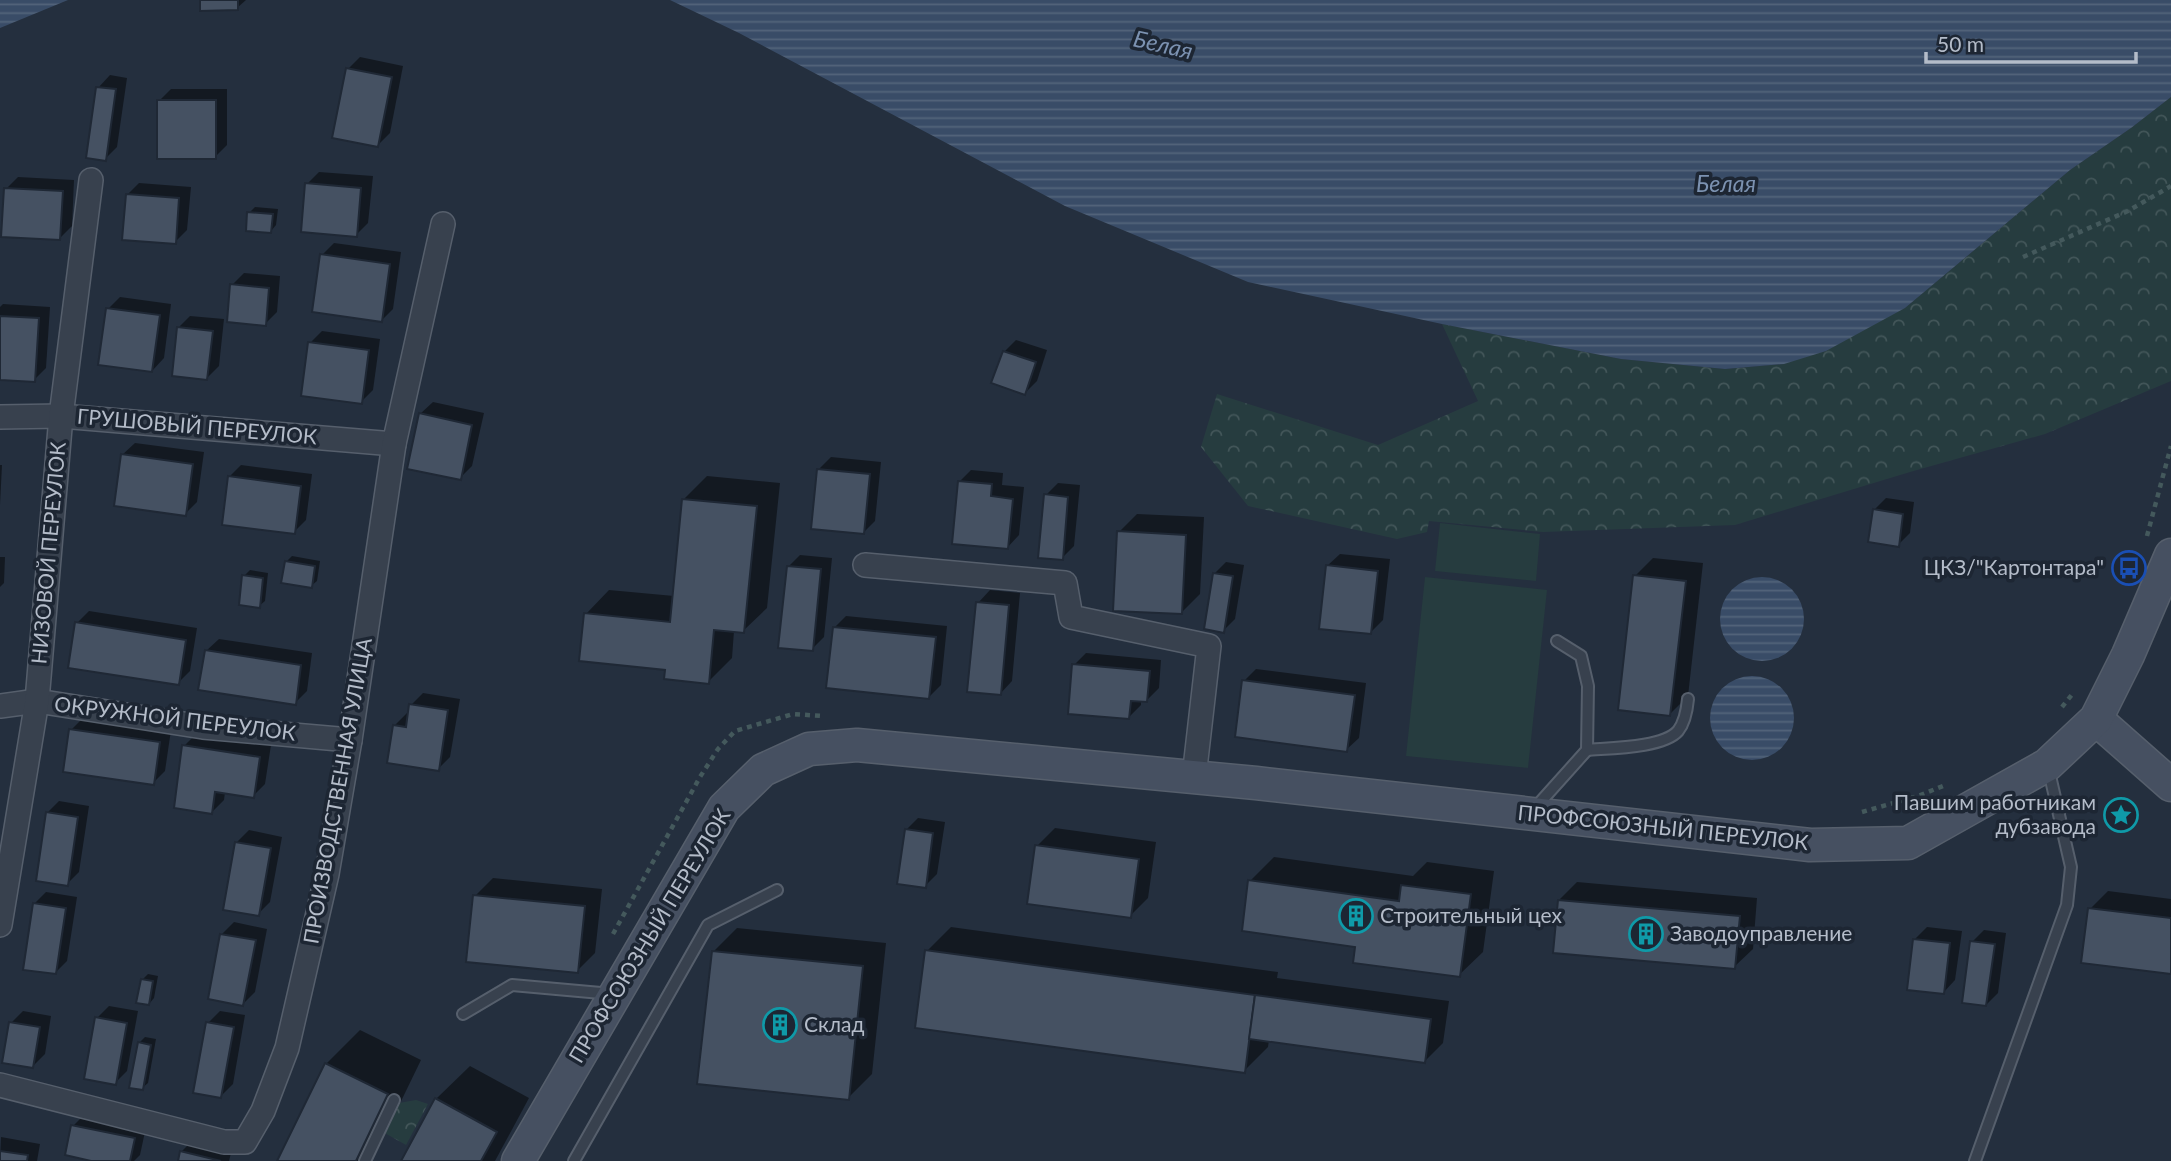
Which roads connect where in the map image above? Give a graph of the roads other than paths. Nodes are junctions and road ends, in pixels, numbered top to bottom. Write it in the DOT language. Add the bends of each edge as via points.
graph roads {
  1 [pos="91,180"];
  2 [pos="443,224"];
  3 [pos="61,416"];
  4 [pos="0,417"];
  5 [pos="394,444"];
  6 [pos="2171,555"];
  7 [pos="865,565"];
  8 [pos="1557,641"];
  9 [pos="1689,699"];
  10 [pos="37,701"];
  11 [pos="0,706"];
  12 [pos="2096,719"];
  13 [pos="350,740"];
  14 [pos="1587,750"];
  15 [pos="2047,765"];
  16 [pos="1194,777"];
  17 [pos="2171,785"];
  18 [pos="1530,814"];
  19 [pos="778,890"];
  20 [pos="0,925"];
  21 [pos="615,994"];
  22 [pos="463,1014"];
  23 [pos="0,1085"];
  24 [pos="394,1100"];
  25 [pos="365,1161"];
  26 [pos="518,1161"];
  27 [pos="574,1161"];
  28 [pos="1975,1161"];
  1 -- 3 [label="street, НИЗОВОЙ ПЕРЕУЛОК"];
  2 -- 5 [label="street, ПРОИЗВОДСТВЕННАЯ УЛИЦА"];
  3 -- 4 [label="street, ГРУШОВЫЙ ПЕРЕУЛОК"];
  3 -- 5 [label="street, ГРУШОВЫЙ ПЕРЕУЛОК"];
  3 -- 10 [label="street, НИЗОВОЙ ПЕРЕУЛОК"];
  5 -- 13 [label="street, ПРОИЗВОДСТВЕННАЯ УЛИЦА"];
  6 -- 12 [label="main road, ПРОФСОЮЗНЫЙ ПЕРЕУЛОК"];
  7 -- 16 [label="street" via="1065,583 1071,617 1209,646"];
  8 -- 14 [label="lane" via="1581,656 1588,685"];
  9 -- 14 [label="lane" via="1678,731 1665,740"];
  10 -- 11 [label="street, ОКРУЖНОЙ ПЕРЕУЛОК"];
  10 -- 13 [label="street, ОКРУЖНОЙ ПЕРЕУЛОК" via="203,727"];
  10 -- 20 [label="street, НИЗОВОЙ ПЕРЕУЛОК"];
  12 -- 15 [label="main road, ПРОФСОЮЗНЫЙ ПЕРЕУЛОК"];
  12 -- 17 [label="main road"];
  13 -- 23 [label="street, ПРОИЗВОДСТВЕННАЯ УЛИЦА" via="327,874 287,1048 246,1142 224,1142"];
  14 -- 18 [label="lane"];
  15 -- 18 [label="main road, ПРОФСОЮЗНЫЙ ПЕРЕУЛОК" via="1908,843 1810,845"];
  15 -- 28 [label="lane" via="2071,867 2067,905"];
  16 -- 18 [label="main road, ПРОФСОЮЗНЫЙ ПЕРЕУЛОК"];
  16 -- 21 [label="main road, ПРОФСОЮЗНЫЙ ПЕРЕУЛОК" via="857,745 809,749 763,770 724,808"];
  19 -- 27 [label="lane" via="708,925"];
  21 -- 22 [label="lane" via="512,985"];
  21 -- 26 [label="main road, ПРОФСОЮЗНЫЙ ПЕРЕУЛОК"];
  24 -- 25 [label="lane"];
}
